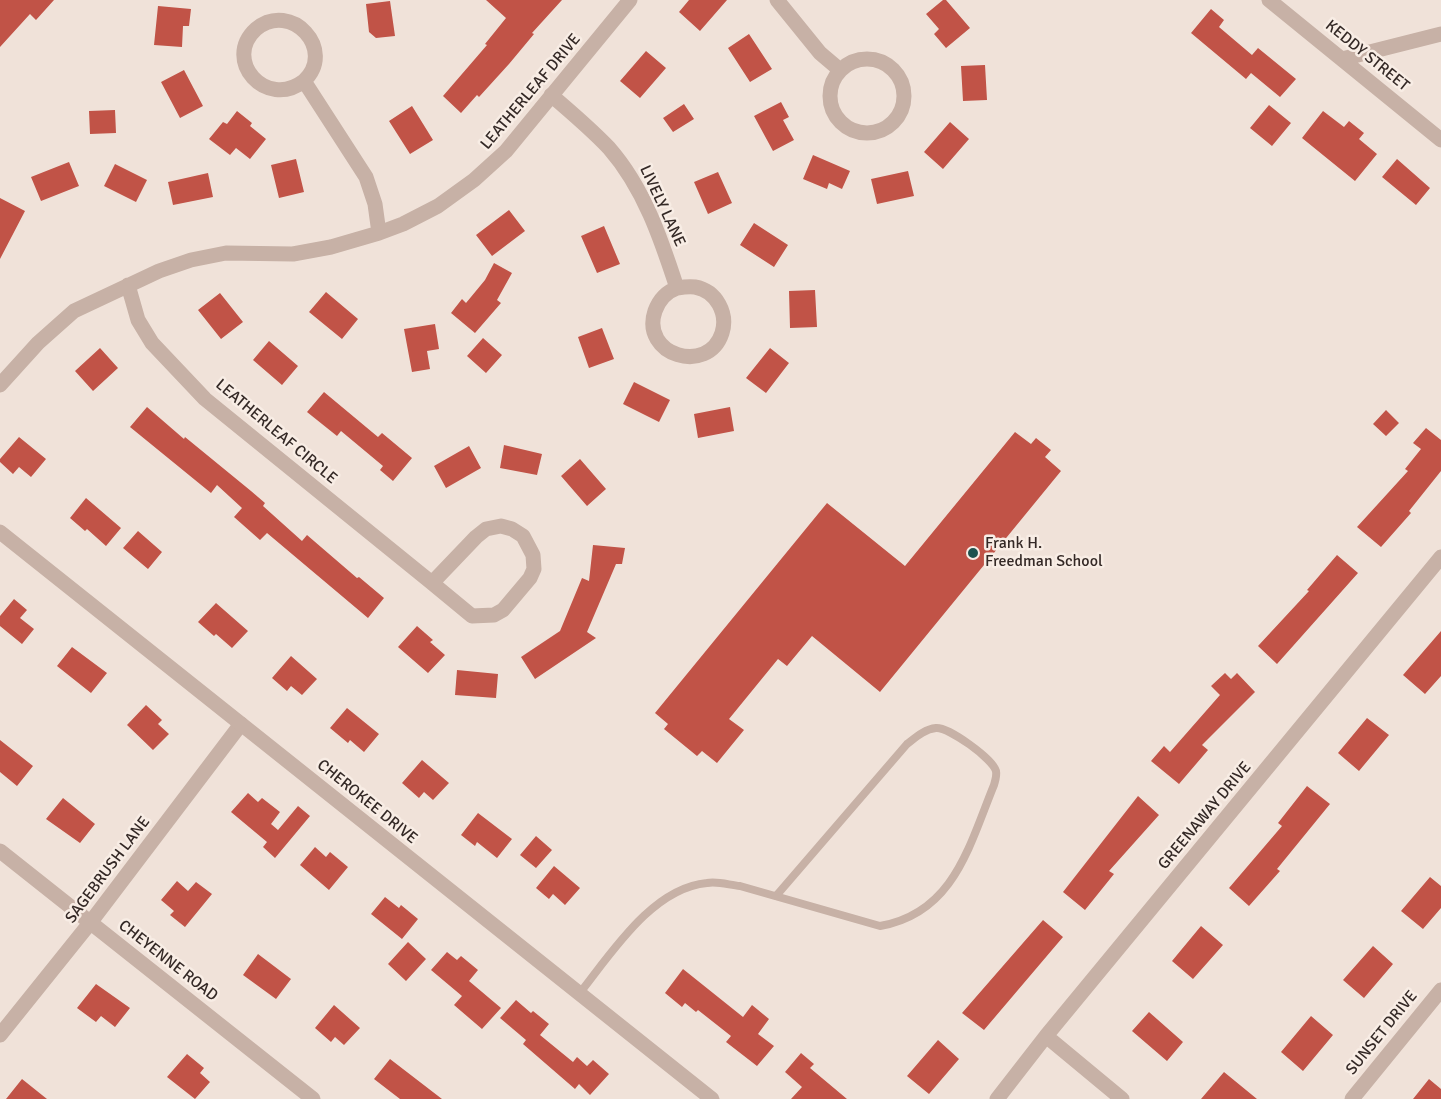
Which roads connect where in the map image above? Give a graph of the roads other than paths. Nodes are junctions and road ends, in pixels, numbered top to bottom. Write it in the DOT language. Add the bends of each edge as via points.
graph roads {
  1 [pos="630,0"];
  2 [pos="777,0"];
  3 [pos="1269,0"];
  4 [pos="1441,34"];
  5 [pos="1342,59"];
  6 [pos="840,70"];
  7 [pos="304,81"];
  8 [pos="551,95"];
  9 [pos="1441,140"];
  10 [pos="379,233"];
  11 [pos="128,285"];
  12 [pos="677,288"];
  13 [pos="0,385"];
  14 [pos="0,532"];
  15 [pos="1441,557"];
  16 [pos="432,583"];
  17 [pos="241,724"];
  18 [pos="0,851"];
  19 [pos="776,896"];
  20 [pos="90,923"];
  21 [pos="1441,990"];
  22 [pos="579,993"];
  23 [pos="0,1035"];
  24 [pos="1046,1036"];
  25 [pos="313,1099"];
  26 [pos="712,1099"];
  27 [pos="997,1099"];
  28 [pos="1122,1099"];
  29 [pos="1352,1099"];
  1 -- 8 [label="street, LEATHERLEAF DRIVE"];
  2 -- 6 [label="street" via="820,53"];
  3 -- 5 [label="street, KEDDY STREET"];
  4 -- 5 [label="street"];
  5 -- 9 [label="street, KEDDY STREET"];
  6 -- 6 [label="street" via="851,61 869,58 885,62 895,71 903,84 904,102 891,125 878,132 862,133 840,122 830,100 831,85"];
  7 -- 7 [label="street" via="312,72 315,57 305,29 293,21 277,19 262,24 248,38 244,55 248,72 269,89 282,91"];
  7 -- 10 [label="street" via="366,177"];
  8 -- 10 [label="street, LEATHERLEAF DRIVE" via="506,151 474,180 438,206"];
  8 -- 12 [label="street, LIVELY LANE" via="600,139 627,172 652,220"];
  10 -- 11 [label="street, LEATHERLEAF DRIVE" via="293,254 249,252 209,256"];
  11 -- 13 [label="street, LEATHERLEAF DRIVE" via="74,311"];
  11 -- 16 [label="street, LEATHERLEAF CIRCLE" via="138,320 152,343 205,399"];
  12 -- 12 [label="street" via="704,290 722,309 721,338 704,354 674,354 665,349 655,334 653,318 658,303"];
  14 -- 17 [label="street, CHEROKEE DRIVE"];
  15 -- 24 [label="street, GREENAWAY DRIVE"];
  16 -- 16 [label="street, LEATHERLEAF CIRCLE" via="476,537 491,527 501,525 517,532 533,555 530,578 510,603 494,615 472,616"];
  17 -- 20 [label="street, SAGEBRUSH LANE"];
  17 -- 22 [label="street, CHEROKEE DRIVE"];
  18 -- 20 [label="street, CHEYENNE ROAD"];
  19 -- 19 [label="lane" via="880,926 918,914 935,900 959,869 994,785 995,768 987,758 944,730 918,735"];
  19 -- 22 [label="lane" via="719,883 699,884 680,891 637,922"];
  20 -- 23 [label="street, SAGEBRUSH LANE"];
  20 -- 25 [label="street, CHEYENNE ROAD"];
  21 -- 29 [label="street, SUNSET DRIVE"];
  22 -- 26 [label="street, CHEROKEE DRIVE"];
  24 -- 27 [label="street, GREENAWAY DRIVE"];
  24 -- 28 [label="street"];
}
